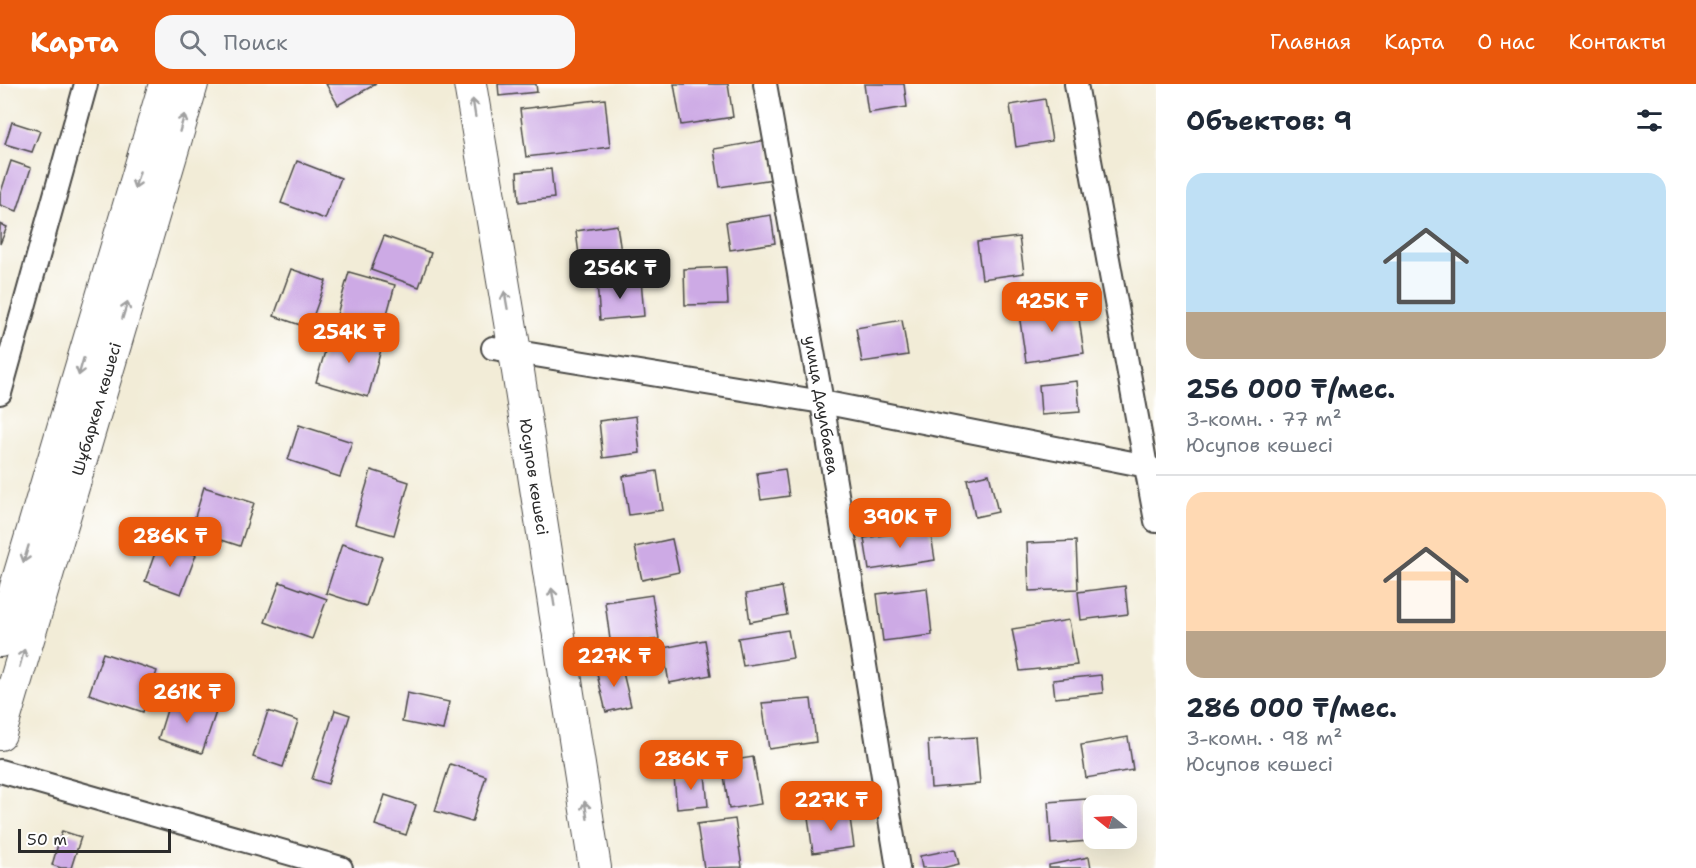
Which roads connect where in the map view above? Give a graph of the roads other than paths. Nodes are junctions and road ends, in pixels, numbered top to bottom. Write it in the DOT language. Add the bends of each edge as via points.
graph roads {
  1 [pos="86,84"];
  2 [pos="165,84"];
  3 [pos="192,84"];
  4 [pos="449,84"];
  5 [pos="470,84"];
  6 [pos="765,84"];
  7 [pos="1076,84"];
  8 [pos="504,350"];
  9 [pos="0,393"];
  10 [pos="822,402"];
  11 [pos="1152,469"];
  12 [pos="1156,521"];
  13 [pos="0,641"];
  14 [pos="0,734"];
  15 [pos="0,771"];
  16 [pos="339,868"];
  17 [pos="573,868"];
  18 [pos="595,868"];
  19 [pos="898,868"];
  1 -- 9 [label="street"];
  2 -- 13 [label="street, Шұбаркөл көшесі, one-way"];
  14 -- 3 [label="street, Шұбаркөл көшесі, one-way"];
  4 -- 8 [label="street, Юсупов көшесі"];
  8 -- 5 [label="street, Юсупов көшесі, one-way"];
  6 -- 10 [label="street, улица Даулбаева"];
  7 -- 11 [label="street"];
  8 -- 10 [label="street"];
  8 -- 17 [label="street, Юсупов көшесі"];
  18 -- 8 [label="street, Юсупов көшесі, one-way"];
  10 -- 11 [label="street"];
  10 -- 19 [label="street, улица Даулбаева"];
  11 -- 12 [label="street"];
  15 -- 16 [label="street"];
}
